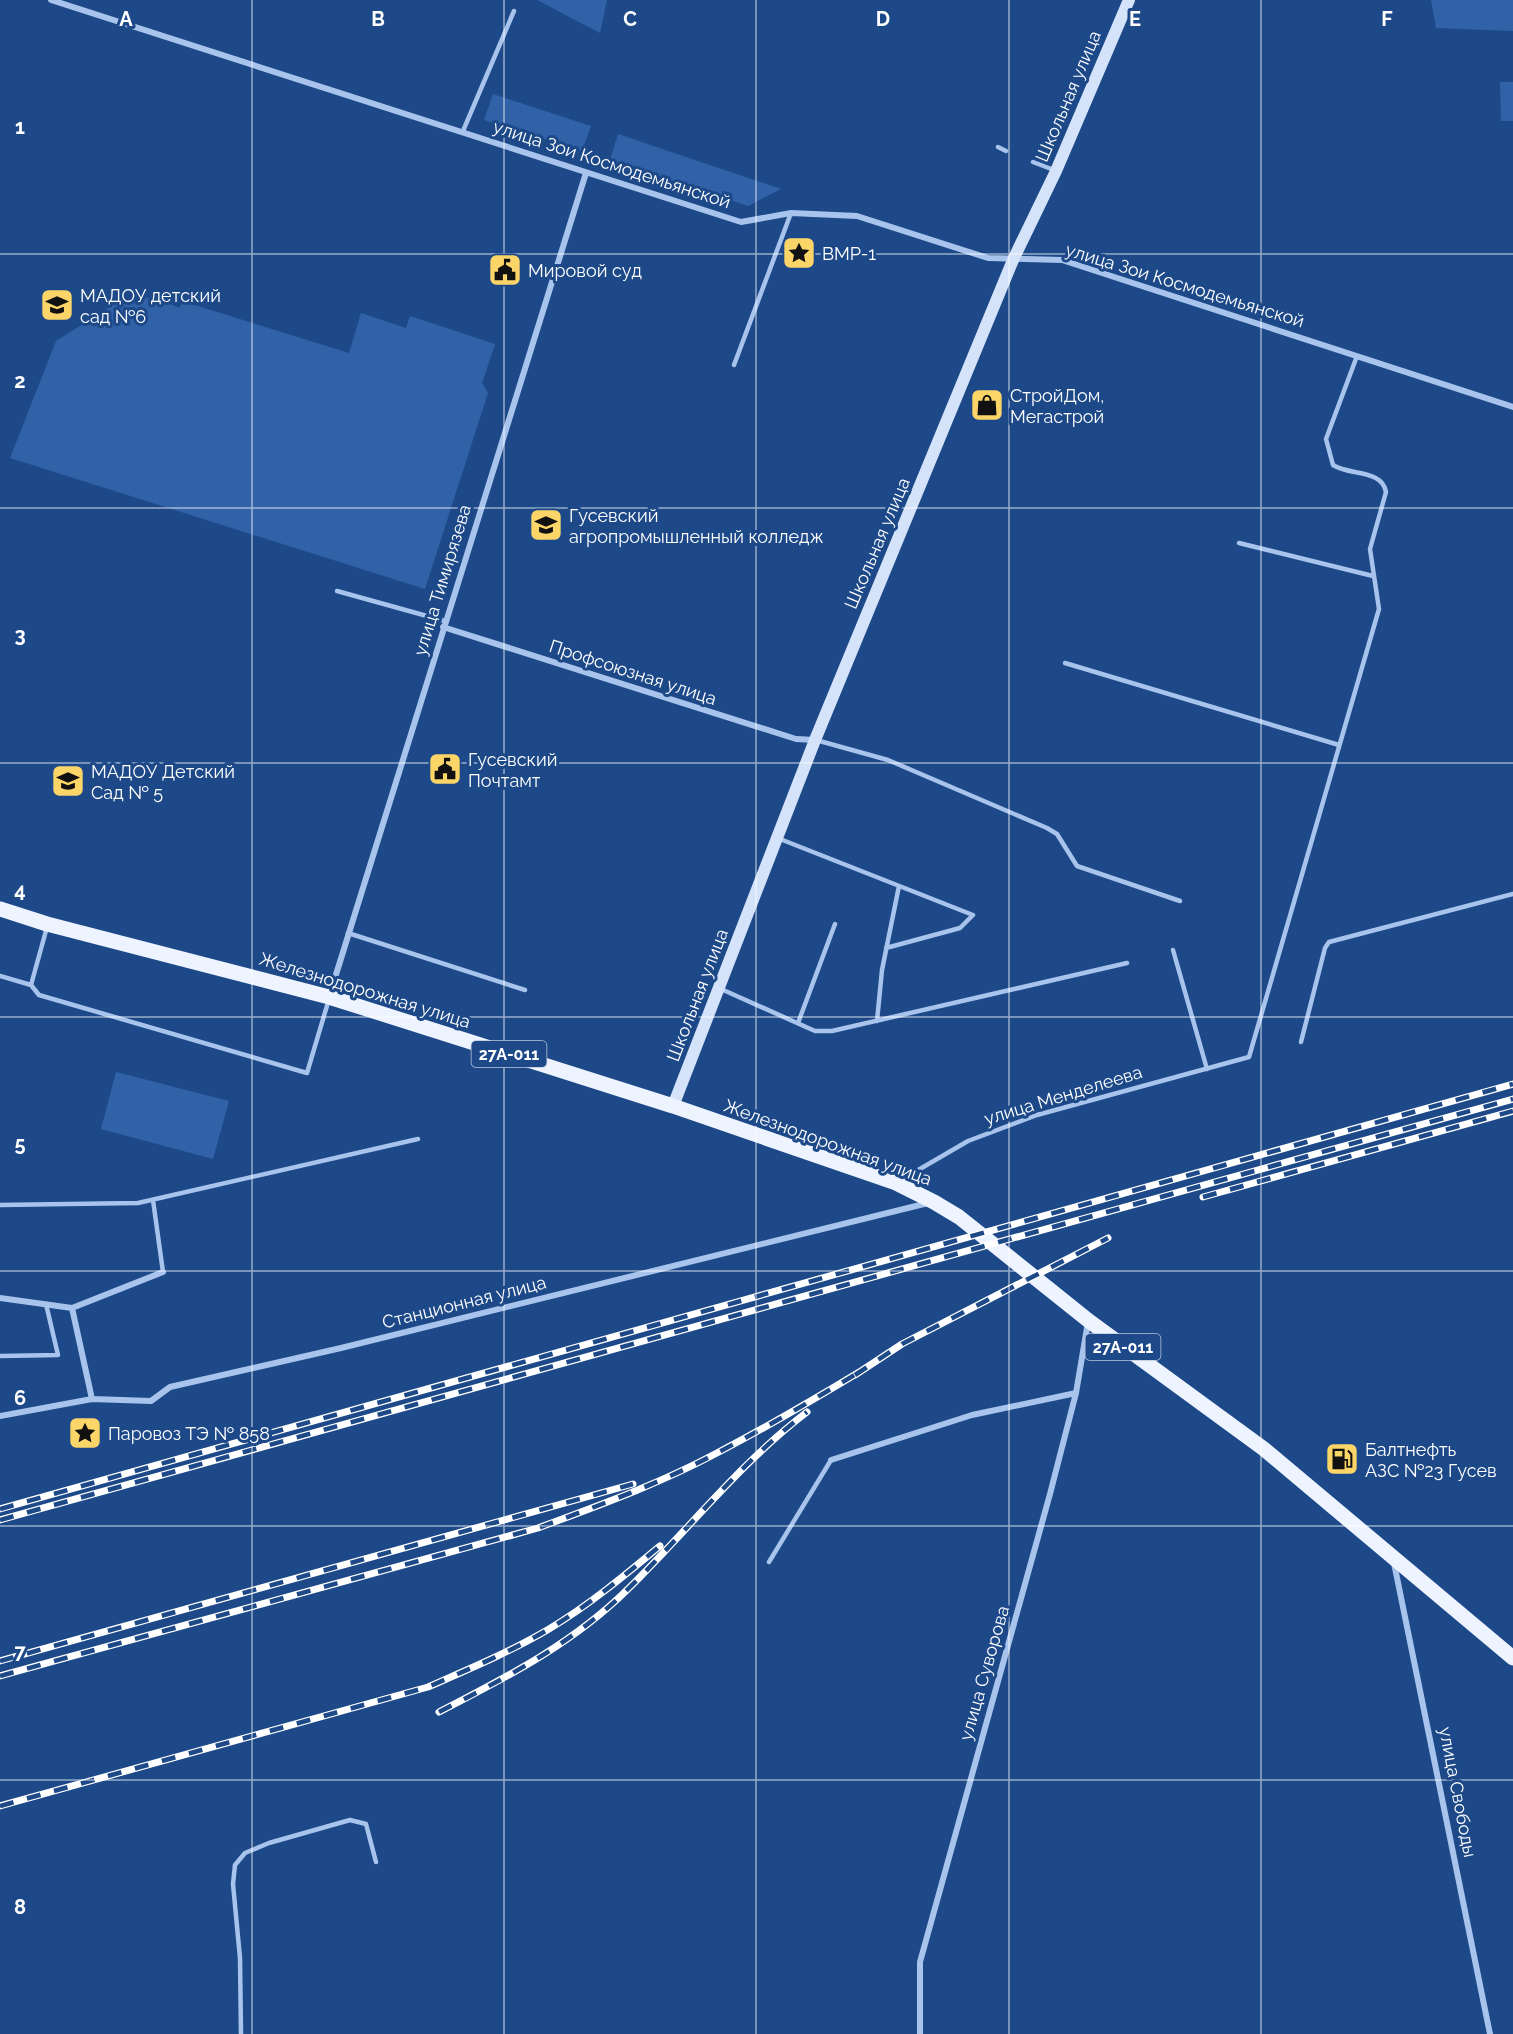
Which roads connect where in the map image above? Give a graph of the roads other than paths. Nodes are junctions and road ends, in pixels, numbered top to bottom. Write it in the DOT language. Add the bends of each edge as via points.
graph roads {
  1 [pos="51,0"];
  2 [pos="1129,0"];
  3 [pos="514,11"];
  4 [pos="463,131"];
  5 [pos="998,147"];
  6 [pos="1006,151"];
  7 [pos="1033,162"];
  8 [pos="1056,171"];
  9 [pos="586,172"];
  10 [pos="791,213"];
  11 [pos="1013,260"];
  12 [pos="1357,356"];
  13 [pos="734,365"];
  14 [pos="1513,407"];
  15 [pos="1239,543"];
  16 [pos="1373,576"];
  17 [pos="337,591"];
  18 [pos="444,624"];
  19 [pos="1065,663"];
  20 [pos="815,740"];
  21 [pos="1340,745"];
  22 [pos="777,838"];
  23 [pos="899,886"];
  24 [pos="1513,894"];
  25 [pos="1180,901"];
  26 [pos="0,909"];
  27 [pos="48,924"];
  28 [pos="835,924"];
  29 [pos="348,933"];
  30 [pos="886,948"];
  31 [pos="1173,950"];
  32 [pos="1127,963"];
  33 [pos="0,976"];
  34 [pos="31,985"];
  35 [pos="718,988"];
  36 [pos="525,990"];
  37 [pos="329,997"];
  38 [pos="877,1021"];
  39 [pos="798,1023"];
  40 [pos="1301,1042"];
  41 [pos="1207,1069"];
  42 [pos="673,1106"];
  43 [pos="418,1139"];
  44 [pos="896,1184"];
  45 [pos="153,1200"];
  46 [pos="934,1202"];
  47 [pos="0,1204"];
  48 [pos="163,1272"];
  49 [pos="0,1298"];
  50 [pos="46,1304"];
  51 [pos="72,1308"];
  52 [pos="1089,1321"];
  53 [pos="0,1356"];
  54 [pos="1076,1393"];
  55 [pos="92,1399"];
  56 [pos="0,1416"];
  57 [pos="831,1460"];
  58 [pos="1393,1557"];
  59 [pos="769,1562"];
  60 [pos="1513,1658"];
  61 [pos="376,1862"];
  62 [pos="241,2034"];
  63 [pos="920,2034"];
  64 [pos="1490,2034"];
  1 -- 4 [label="street, улица Зои Космодемьянской"];
  2 -- 8 [label="main road, Школьная улица"];
  3 -- 4 [label="lane"];
  4 -- 9 [label="street, улица Зои Космодемьянской"];
  5 -- 6 [label="lane"];
  7 -- 8 [label="lane"];
  8 -- 11 [label="main road, Школьная улица"];
  9 -- 10 [label="street, улица Зои Космодемьянской" via="741,222"];
  9 -- 18 [label="street, улица Тимирязева"];
  10 -- 11 [label="street, улица Зои Космодемьянской" via="857,216 988,258"];
  10 -- 13 [label="lane"];
  11 -- 12 [label="street, улица Зои Космодемьянской" via="1062,260"];
  11 -- 20 [label="main road, Школьная улица"];
  12 -- 14 [label="street, улица Зои Космодемьянской"];
  12 -- 16 [label="lane" via="1326,439 1333,465 1342,471 1378,477 1384,484 1386,492 1370,549"];
  15 -- 16 [label="lane"];
  16 -- 21 [label="lane" via="1379,609"];
  17 -- 18 [label="lane"];
  18 -- 20 [label="street, Профсоюзная улица" via="796,739"];
  18 -- 29 [label="street, улица Тимирязева"];
  19 -- 21 [label="lane"];
  20 -- 22 [label="main road, Школьная улица"];
  20 -- 25 [label="lane" via="888,760 1047,828 1058,834 1077,866"];
  21 -- 41 [label="lane, улица Менделеева" via="1249,1057"];
  22 -- 23 [label="lane"];
  22 -- 35 [label="main road, Школьная улица"];
  23 -- 30 [label="lane"];
  23 -- 30 [label="lane" via="973,915 960,928"];
  24 -- 40 [label="lane" via="1329,942"];
  26 -- 27 [label="main road, Железнодорожная улица / 27А-011"];
  27 -- 34 [label="lane"];
  27 -- 37 [label="main road, Железнодорожная улица / 27А-011"];
  28 -- 39 [label="lane"];
  29 -- 36 [label="lane"];
  29 -- 37 [label="street, улица Тимирязева"];
  30 -- 38 [label="lane"];
  31 -- 41 [label="lane"];
  32 -- 38 [label="lane"];
  33 -- 34 [label="lane"];
  34 -- 37 [label="lane" via="39,995 307,1073"];
  35 -- 39 [label="lane"];
  35 -- 42 [label="main road, Школьная улица"];
  37 -- 42 [label="main road, Железнодорожная улица / 27А-011"];
  38 -- 39 [label="lane" via="832,1031 815,1031"];
  41 -- 44 [label="lane, улица Менделеева" via="1037,1115 968,1141"];
  42 -- 44 [label="main road, Железнодорожная улица / 27А-011"];
  43 -- 45 [label="lane"];
  44 -- 46 [label="main road, Железнодорожная улица / 27А-011"];
  45 -- 47 [label="lane"];
  45 -- 48 [label="lane"];
  46 -- 52 [label="main road, Железнодорожная улица / 27А-011" via="959,1216"];
  46 -- 55 [label="street, Станционная улица" via="170,1387 151,1401"];
  48 -- 51 [label="street"];
  49 -- 50 [label="street"];
  50 -- 51 [label="street"];
  50 -- 53 [label="lane" via="58,1355"];
  51 -- 55 [label="street"];
  52 -- 54 [label="street, улица Суворова"];
  52 -- 58 [label="main road, Железнодорожная улица / 27А-011" via="1264,1449"];
  54 -- 57 [label="street" via="972,1415"];
  54 -- 63 [label="street, улица Суворова" via="920,1962"];
  55 -- 56 [label="street, Станционная улица"];
  57 -- 59 [label="lane"];
  58 -- 60 [label="main road, Железнодорожная улица / 27А-011"];
  58 -- 64 [label="street, улица Свободы"];
  61 -- 62 [label="lane" via="366,1824 350,1820 268,1843 245,1853 234,1864"];
}
